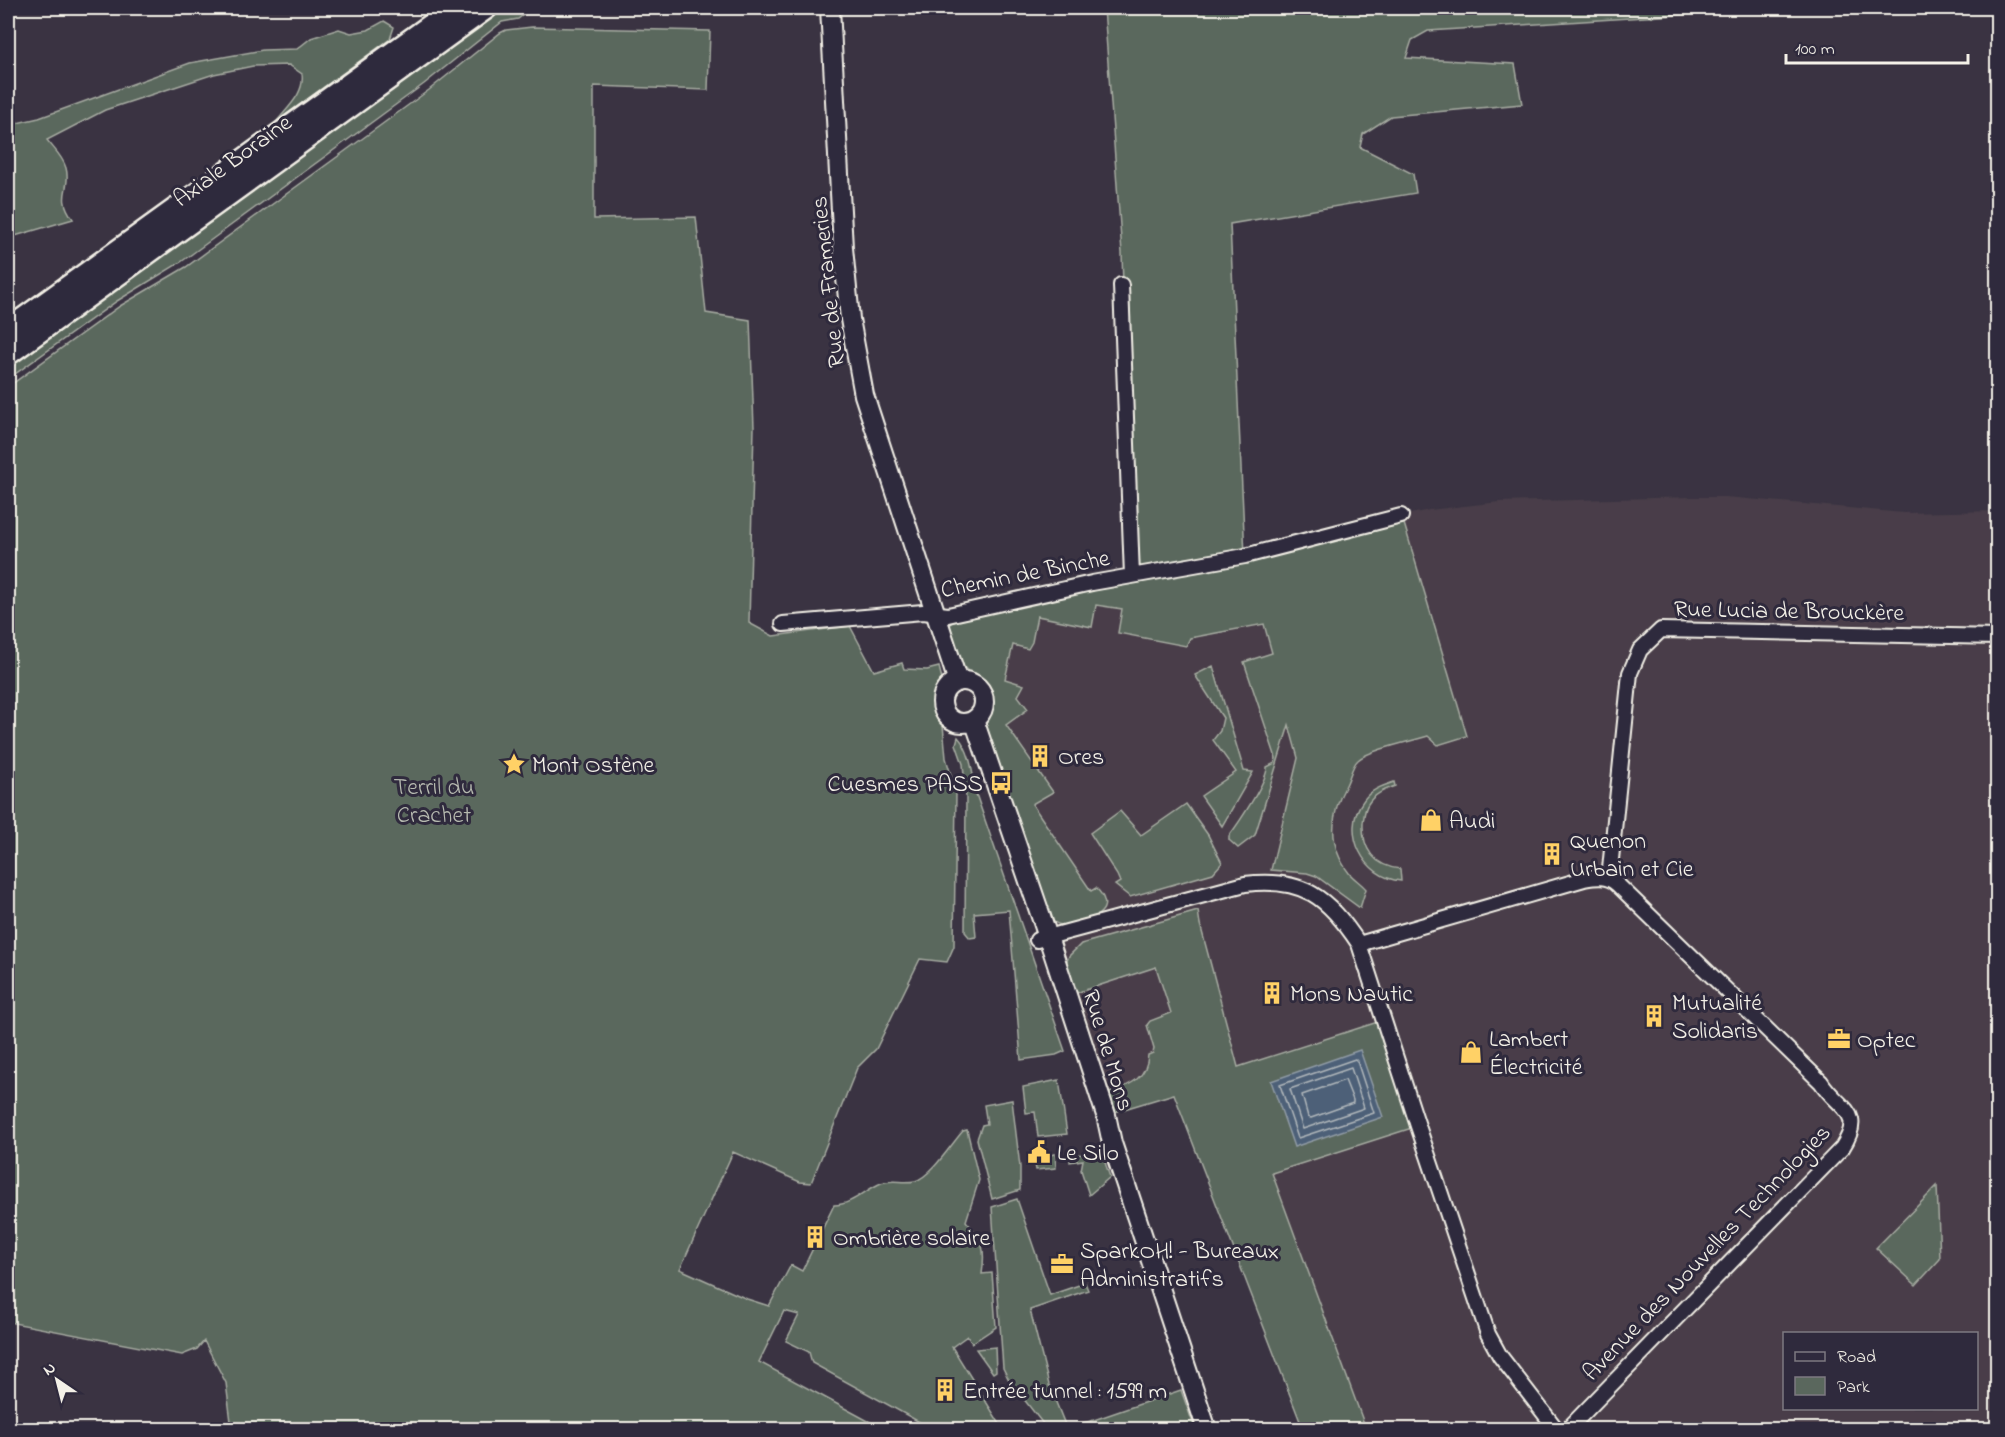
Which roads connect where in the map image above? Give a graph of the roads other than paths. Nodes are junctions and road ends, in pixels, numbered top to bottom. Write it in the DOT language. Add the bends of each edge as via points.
graph roads {
  1 [pos="455,8"];
  2 [pos="486,8"];
  3 [pos="830,8"];
  4 [pos="1121,285"];
  5 [pos="8,330"];
  6 [pos="8,354"];
  7 [pos="1401,516"];
  8 [pos="1132,576"];
  9 [pos="935,613"];
  10 [pos="783,624"];
  11 [pos="1998,637"];
  12 [pos="958,682"];
  13 [pos="968,722"];
  14 [pos="1609,879"];
  15 [pos="1043,939"];
  16 [pos="1359,944"];
  17 [pos="1207,1430"];
  18 [pos="1557,1430"];
  19 [pos="1565,1430"];
  1 -- 5 [label="highway, Axiale Boraine"];
  2 -- 6 [label="highway, Axiale Boraine"];
  3 -- 9 [label="main road, Rue de Frameries" via="843,248 856,356 867,403"];
  4 -- 8 [label="street, Chemin de Binche"];
  7 -- 8 [label="street, Chemin de Binche" via="1245,556"];
  8 -- 9 [label="street, Chemin de Binche" via="948,615"];
  9 -- 10 [label="street, Chemin de Binche"];
  9 -- 12 [label="main road"];
  11 -- 14 [label="street, Rue Lucia de Brouckère" via="1661,630 1640,650 1630,673"];
  12 -- 13 [label="main road" via="968,682 981,692 984,704 978,717"];
  12 -- 13 [label="main road" via="947,689 942,703 948,717"];
  13 -- 15 [label="main road, Rue de Mons"];
  14 -- 16 [label="street" via="1584,879"];
  14 -- 19 [label="street, Avenue des Nouvelles Technologies" via="1821,1082 1845,1108 1853,1128 1842,1148"];
  15 -- 16 [label="street" via="1268,881 1294,885 1314,895 1347,926"];
  15 -- 17 [label="main road, Rue de Mons" via="1106,1115"];
  16 -- 18 [label="street" via="1484,1324 1500,1356"];
}
